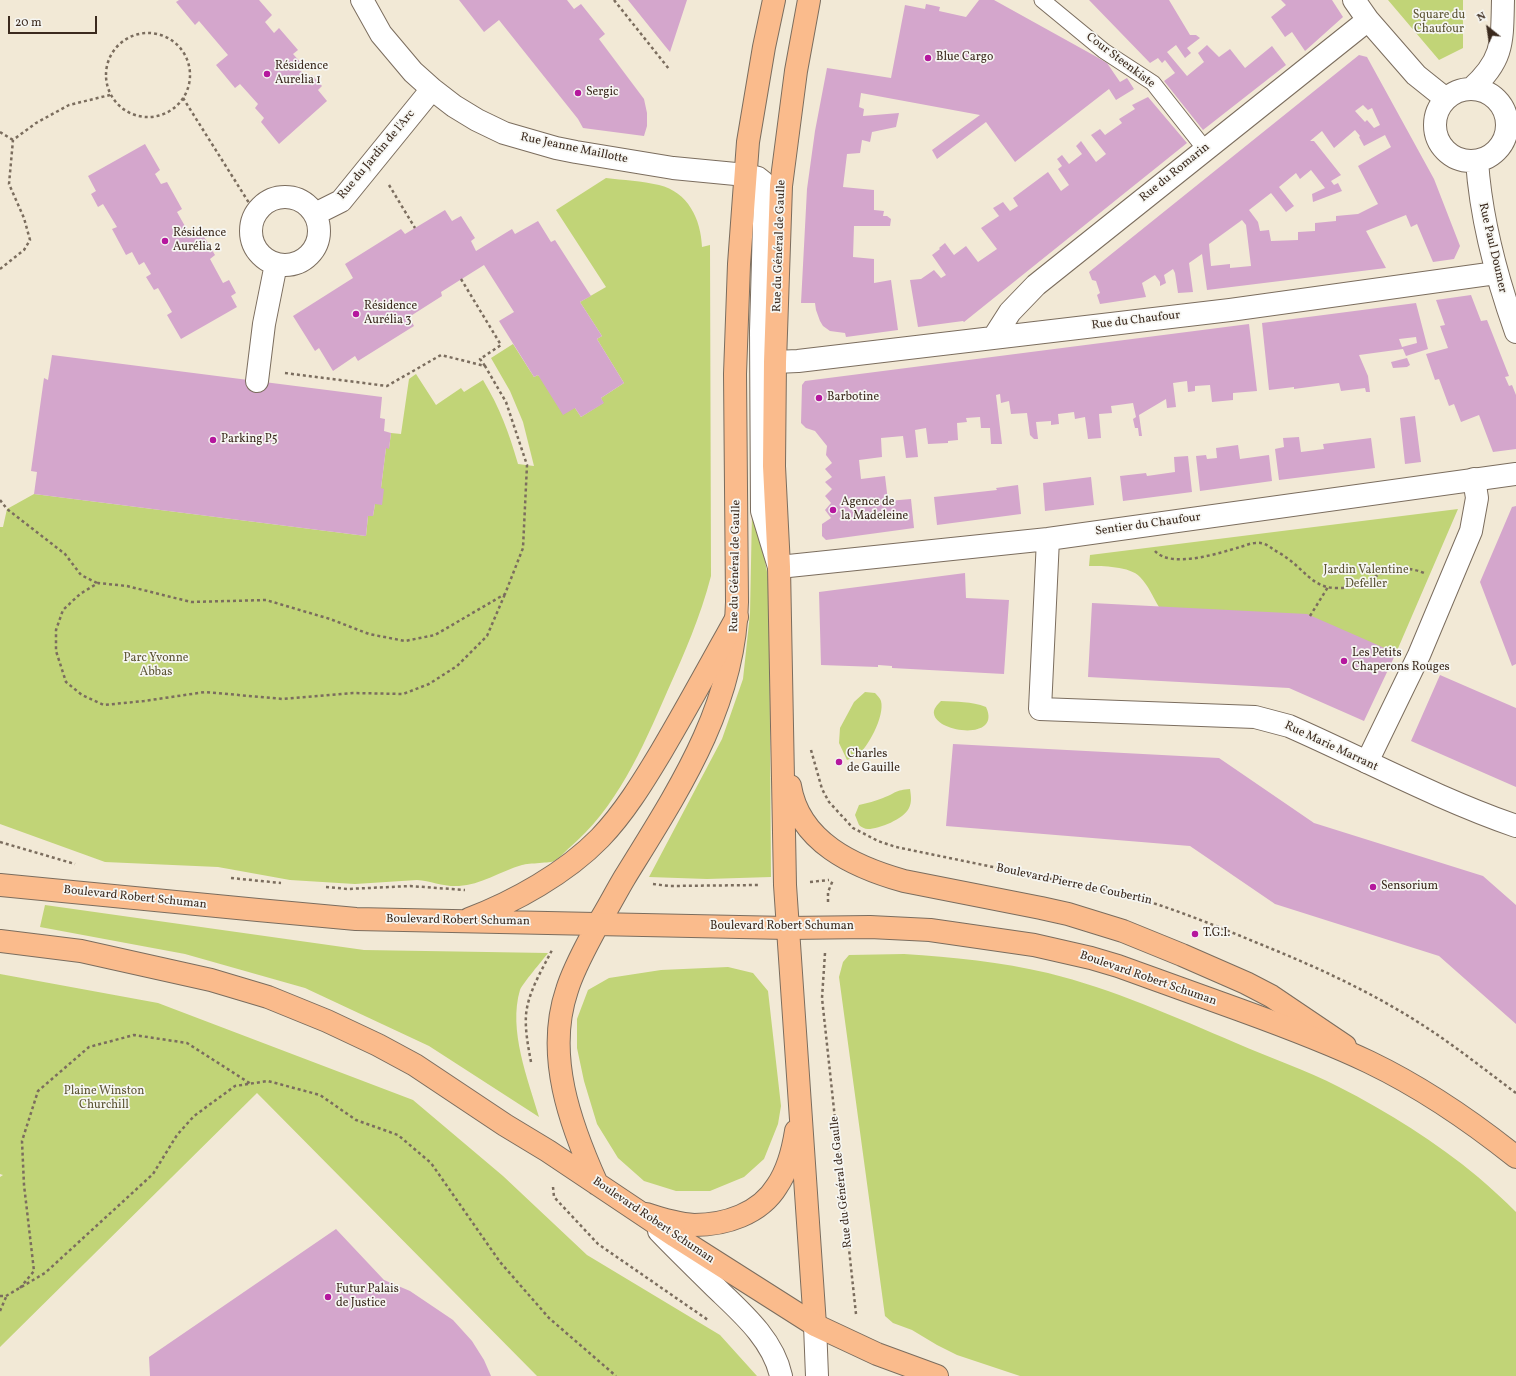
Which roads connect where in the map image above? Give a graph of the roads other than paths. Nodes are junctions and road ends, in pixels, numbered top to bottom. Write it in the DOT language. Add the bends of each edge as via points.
graph roads {
  1 [pos="362,0"];
  2 [pos="774,0"];
  3 [pos="809,0"];
  4 [pos="1042,0"];
  5 [pos="1354,0"];
  6 [pos="1503,0"];
  7 [pos="1368,20"];
  8 [pos="1471,89"];
  9 [pos="432,90"];
  10 [pos="1446,99"];
  11 [pos="1510,141"];
  12 [pos="1206,149"];
  13 [pos="1477,161"];
  14 [pos="746,175"];
  15 [pos="315,214"];
  16 [pos="276,264"];
  17 [pos="1496,273"];
  18 [pos="1516,332"];
  19 [pos="994,337"];
  20 [pos="775,362"];
  21 [pos="257,376"];
  22 [pos="1516,474"];
  23 [pos="1474,479"];
  24 [pos="1048,539"];
  25 [pos="779,567"];
  26 [pos="737,617"];
  27 [pos="783,747"];
  28 [pos="1367,762"];
  29 [pos="1516,826"];
  30 [pos="0,885"];
  31 [pos="461,922"];
  32 [pos="598,924"];
  33 [pos="787,928"];
  34 [pos="0,941"];
  35 [pos="1370,1062"];
  36 [pos="800,1104"];
  37 [pos="1516,1157"];
  38 [pos="597,1184"];
  39 [pos="641,1213"];
  40 [pos="815,1325"];
  41 [pos="782,1376"];
  42 [pos="817,1376"];
  43 [pos="937,1376"];
  1 -- 9 [label="street, Rue Jeanne Maillotte" via="381,34"];
  2 -- 14 [label="main road, Rue du Général de Gaulle" via="748,142"];
  3 -- 20 [label="main road, Rue du Général de Gaulle" via="796,71 781,186"];
  4 -- 12 [label="lane, Cour Steenkiste" via="1104,51 1153,83"];
  5 -- 7 [label="street"];
  6 -- 8 [label="street" via="1498,56 1487,74"];
  7 -- 10 [label="street" via="1416,75"];
  7 -- 12 [label="street, Rue du Romarin"];
  8 -- 10 [label="street" via="1454,93"];
  8 -- 11 [label="street" via="1486,92 1499,101 1506,115"];
  9 -- 14 [label="street, Rue Jeanne Maillotte" via="477,120 518,138 556,148 673,168"];
  9 -- 15 [label="street, Rue du Jardin de l'Arc" via="341,200"];
  10 -- 13 [label="street" via="1435,121 1438,141 1452,156 1460,160"];
  11 -- 13 [label="street"];
  12 -- 19 [label="street, Rue du Romarin" via="1027,293 1010,312"];
  13 -- 17 [label="street, Rue Paul Doumer" via="1484,225"];
  14 -- 25 [label="street, Rue du Général de Gaulle" via="758,178 765,188 761,331 762,510"];
  14 -- 26 [label="main road, Rue du Général de Gaulle" via="736,338"];
  15 -- 16 [label="street" via="319,225 316,248 299,263 287,266"];
  15 -- 16 [label="street" via="309,206 288,197 266,202 256,214 252,220 252,242 266,260"];
  16 -- 21 [label="street"];
  17 -- 18 [label="street, Rue Paul Doumer"];
  17 -- 19 [label="street, Rue du Chaufour" via="1230,310"];
  19 -- 20 [label="street, Rue du Chaufour"];
  20 -- 25 [label="main road, Rue du Général de Gaulle" via="774,466"];
  22 -- 23 [label="street, Sentier du Chaufour"];
  23 -- 24 [label="street, Sentier du Chaufour"];
  23 -- 28 [label="street" via="1477,498 1471,531 1419,656"];
  24 -- 25 [label="street, Sentier du Chaufour"];
  24 -- 28 [label="street, Rue Marie Marrant" via="1040,709 1254,717 1289,726"];
  25 -- 27 [label="main road, Rue du Général de Gaulle"];
  26 -- 31 [label="main road" via="644,779 600,838 546,880 503,904"];
  26 -- 32 [label="main road, Rue du Général de Gaulle" via="735,639 720,698 704,739 676,793"];
  27 -- 33 [label="main road, Rue du Général de Gaulle"];
  27 -- 35 [label="main road" via="790,789 800,817 818,838 849,861 904,881 1068,914 1123,931 1246,983"];
  28 -- 29 [label="street, Rue Marie Marrant"];
  30 -- 31 [label="main road, Boulevard Robert Schuman" via="356,919"];
  31 -- 32 [label="main road, Boulevard Robert Schuman"];
  32 -- 33 [label="main road, Boulevard Robert Schuman"];
  32 -- 38 [label="main road, Rue du Général de Gaulle" via="567,989 561,1011 559,1036 560,1063 569,1114"];
  33 -- 35 [label="main road, Boulevard Robert Schuman" via="870,927 930,930 1063,951 1118,966 1301,1032"];
  33 -- 36 [label="main road, Rue du Général de Gaulle"];
  34 -- 38 [label="main road, Boulevard Robert Schuman" via="81,951 211,980 268,997 327,1021 415,1065"];
  35 -- 37 [label="main road, Boulevard Robert Schuman" via="1437,1102"];
  36 -- 39 [label="main road" via="789,1160 777,1187 761,1205 739,1217 694,1225"];
  36 -- 40 [label="main road"];
  38 -- 39 [label="main road, Boulevard Robert Schuman"];
  39 -- 40 [label="main road, Boulevard Robert Schuman"];
  39 -- 41 [label="street" via="753,1325 771,1350"];
  40 -- 42 [label="street"];
  40 -- 43 [label="main road" via="859,1347"];
}
